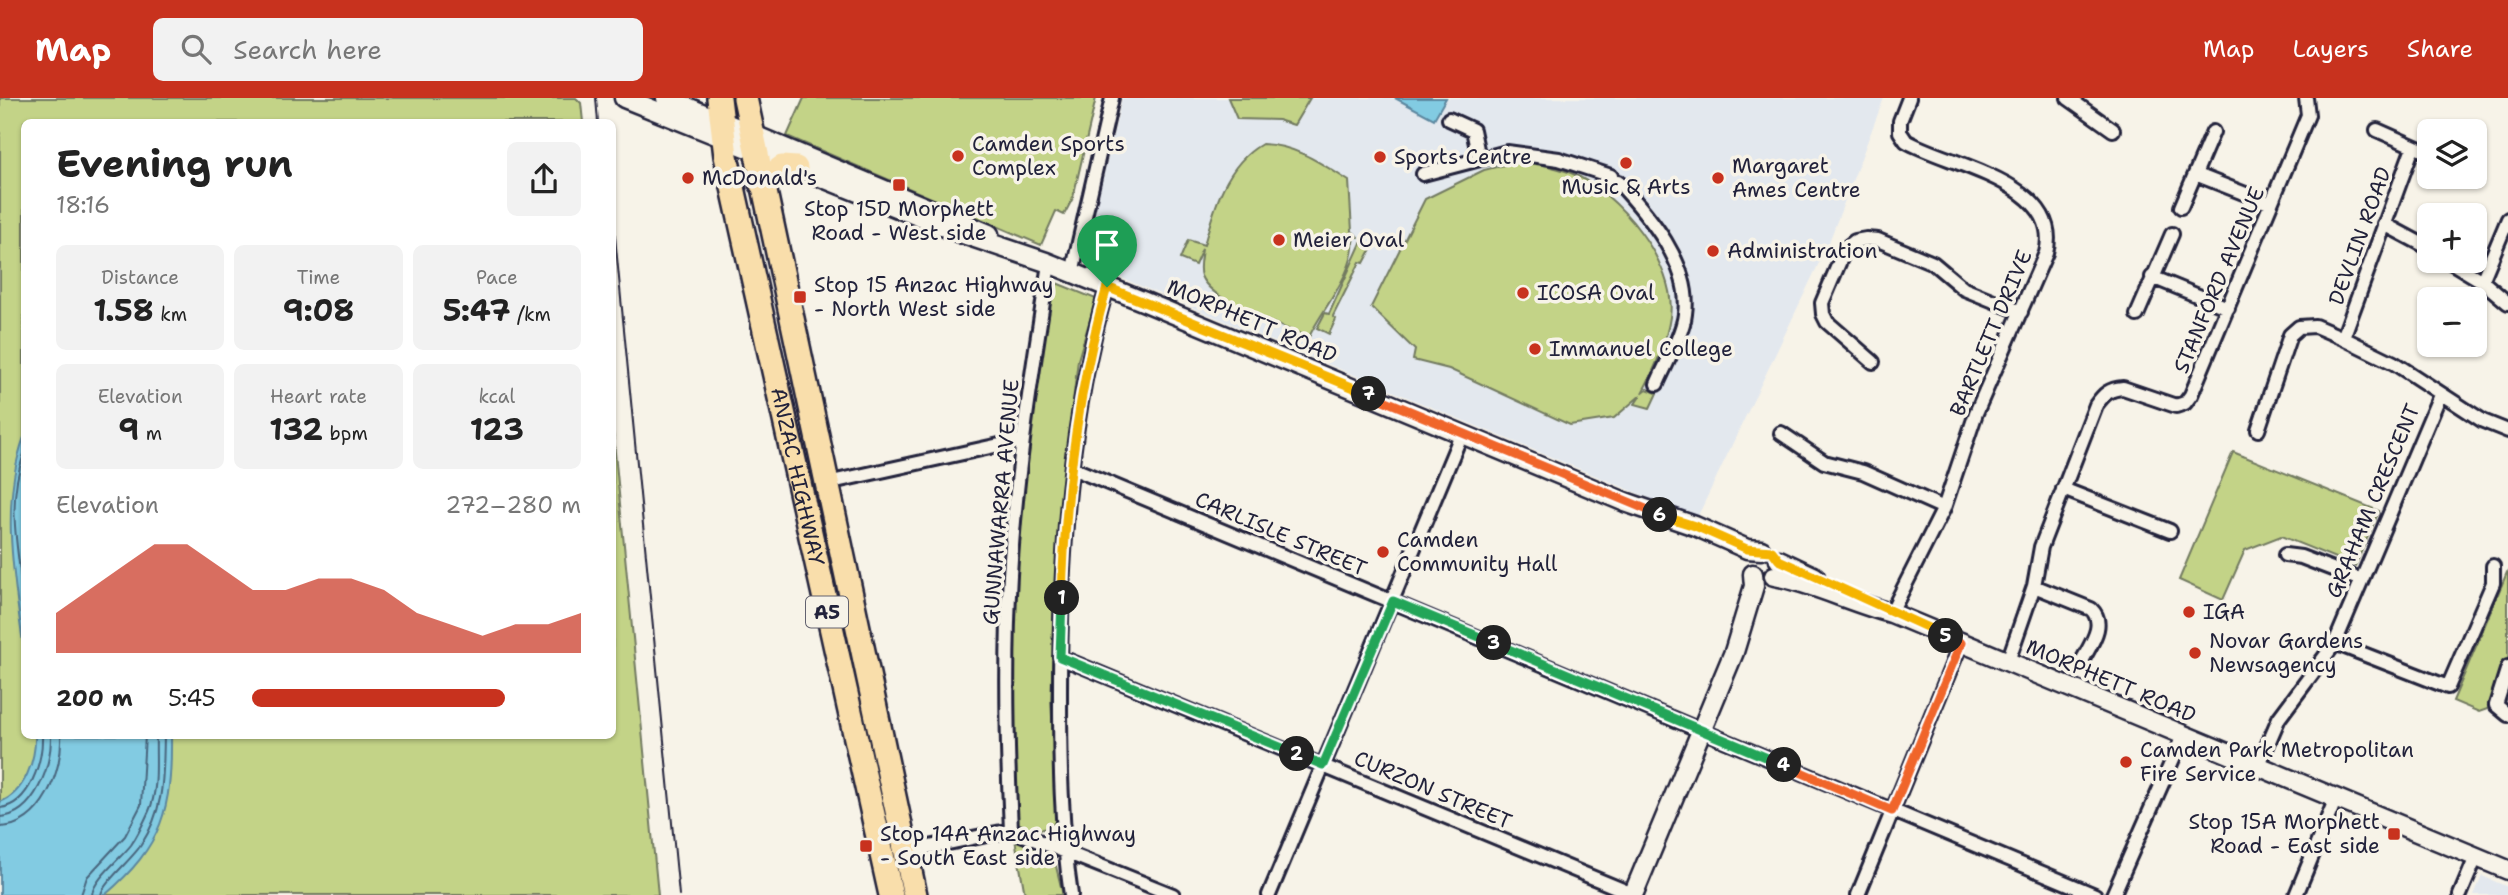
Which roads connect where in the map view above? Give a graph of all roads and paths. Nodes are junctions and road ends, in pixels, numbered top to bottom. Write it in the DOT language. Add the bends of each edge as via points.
graph roads {
  1 [pos="624,98"];
  2 [pos="666,98"];
  3 [pos="745,98"];
  4 [pos="1112,98"];
  5 [pos="1909,98"];
  6 [pos="2068,98"];
  7 [pos="2306,98"];
  8 [pos="1449,119"];
  9 [pos="721,120"];
  10 [pos="2113,130"];
  11 [pos="2377,130"];
  12 [pos="2213,132"];
  13 [pos="752,143"];
  14 [pos="2413,147"];
  15 [pos="2417,148"];
  16 [pos="1479,159"];
  17 [pos="796,168"];
  18 [pos="1423,174"];
  19 [pos="2195,174"];
  20 [pos="761,183"];
  21 [pos="2272,204"];
  22 [pos="2181,207"];
  23 [pos="2508,219"];
  24 [pos="2385,224"];
  25 [pos="2172,234"];
  26 [pos="2417,241"];
  27 [pos="1047,263"];
  28 [pos="1072,273"];
  29 [pos="2469,273"];
  30 [pos="2152,277"];
  31 [pos="2482,281"];
  32 [pos="1107,287"];
  33 [pos="2508,303"];
  34 [pos="2228,308"];
  35 [pos="2021,312"];
  36 [pos="2137,315"];
  37 [pos="2343,338"];
  38 [pos="1873,362"];
  39 [pos="1657,384"];
  40 [pos="2440,395"];
  41 [pos="2258,430"];
  42 [pos="2508,431"];
  43 [pos="1462,433"];
  44 [pos="1781,433"];
  45 [pos="1022,440"];
  46 [pos="1072,468"];
  47 [pos="827,483"];
  48 [pos="2063,489"];
  49 [pos="1944,508"];
  50 [pos="1673,521"];
  51 [pos="2170,531"];
  52 [pos="838,534"];
  53 [pos="1761,550"];
  54 [pos="2285,555"];
  55 [pos="816,562"];
  56 [pos="2493,566"];
  57 [pos="1751,570"];
  58 [pos="1775,571"];
  59 [pos="2361,580"];
  60 [pos="2034,586"];
  61 [pos="849,589"];
  62 [pos="1393,601"];
  63 [pos="1891,613"];
  64 [pos="828,618"];
  65 [pos="1961,643"];
  66 [pos="2335,643"];
  67 [pos="1734,652"];
  68 [pos="1060,657"];
  69 [pos="2008,661"];
  70 [pos="2082,661"];
  71 [pos="2508,667"];
  72 [pos="2508,715"];
  73 [pos="1701,730"];
  74 [pos="2183,736"];
  75 [pos="1323,765"];
  76 [pos="2258,767"];
  77 [pos="2336,799"];
  78 [pos="1892,811"];
  79 [pos="1011,830"];
  80 [pos="1064,849"];
  81 [pos="905,852"];
  82 [pos="2476,857"];
  83 [pos="2508,870"];
  84 [pos="891,895"];
  85 [pos="915,895"];
  86 [pos="1071,895"];
  87 [pos="1173,895"];
  88 [pos="1269,895"];
  89 [pos="1634,895"];
  90 [pos="1858,895"];
  91 [pos="2095,895"];
  92 [pos="2113,895"];
  93 [pos="2296,895"];
  94 [pos="2460,895"];
  1 -- 9 [label="street, MORPHETT ROAD"];
  2 -- 9 [label="street, MORPHETT ROAD"];
  3 -- 13 [label="highway, ANZAC HIGHWAY / A5"];
  4 -- 28 [label="street"];
  5 -- 35 [label="street, BARTLETT DRIVE" via="1899,132 1906,141 2013,185 2048,224 2046,253"];
  6 -- 10 [label="street"];
  7 -- 21 [label="street, STANFORD AVENUE" via="2308,115"];
  8 -- 16 [label="street" via="1473,130"];
  9 -- 13 [label="street, MORPHETT ROAD"];
  9 -- 55 [label="highway, ANZAC HIGHWAY / A5"];
  11 -- 14 [label="street, DEVLIN ROAD"];
  12 -- 19 [label="street"];
  13 -- 17 [label="street, MORPHETT ROAD"];
  13 -- 20 [label="highway, ANZAC HIGHWAY / A5"];
  13 -- 27 [label="street, MORPHETT ROAD" via="962,220"];
  14 -- 15 [label="street, DEVLIN ROAD"];
  14 -- 24 [label="street, DEVLIN ROAD"];
  16 -- 18 [label="street"];
  16 -- 39 [label="street" via="1507,152 1559,159 1614,179 1648,215 1680,270 1685,314"];
  17 -- 20 [label="highway" via="782,167"];
  17 -- 27 [label="street, MORPHETT ROAD"];
  19 -- 21 [label="street"];
  19 -- 22 [label="street"];
  20 -- 47 [label="highway, ANZAC HIGHWAY / A5"];
  21 -- 34 [label="street, STANFORD AVENUE"];
  23 -- 31 [label="street"];
  24 -- 26 [label="street"];
  24 -- 37 [label="street, DEVLIN ROAD"];
  25 -- 30 [label="street"];
  27 -- 28 [label="street, MORPHETT ROAD"];
  27 -- 45 [label="street, GUNNAWARRA AVENUE"];
  28 -- 32 [label="street, MORPHETT ROAD"];
  29 -- 31 [label="street"];
  30 -- 34 [label="street"];
  30 -- 36 [label="street"];
  31 -- 33 [label="street"];
  32 -- 43 [label="street, MORPHETT ROAD"];
  32 -- 46 [label="street" via="1087,355"];
  34 -- 48 [label="street, STANFORD AVENUE" via="2185,403 2165,405 2123,388 2104,394"];
  35 -- 38 [label="street" via="1964,289 1933,263 1878,240 1855,241 1845,248 1822,303 1823,314"];
  35 -- 49 [label="street, BARTLETT DRIVE" via="1976,413"];
  37 -- 40 [label="street" via="2394,363"];
  37 -- 41 [label="street" via="2315,326 2299,327 2290,335"];
  40 -- 42 [label="street"];
  40 -- 59 [label="street, GRAHAM CRESCENT"];
  43 -- 50 [label="street, MORPHETT ROAD"];
  43 -- 62 [label="street"];
  44 -- 49 [label="street" via="1824,462 1863,472"];
  45 -- 47 [label="street"];
  45 -- 79 [label="street, GUNNAWARRA AVENUE" via="1008,620"];
  46 -- 62 [label="street, CARLISLE STREET"];
  46 -- 68 [label="street"];
  47 -- 52 [label="highway, ANZAC HIGHWAY / A5"];
  48 -- 51 [label="street"];
  48 -- 60 [label="street, STANFORD AVENUE" via="2041,547"];
  49 -- 63 [label="street, BARTLETT DRIVE"];
  50 -- 53 [label="street, MORPHETT ROAD"];
  50 -- 57 [label="street, MORPHETT ROAD" via="1691,535 1739,556"];
  52 -- 55 [label="highway" via="830,557"];
  52 -- 61 [label="highway, ANZAC HIGHWAY / A5"];
  53 -- 57 [label="street" via="1752,556"];
  53 -- 58 [label="street" via="1772,551"];
  54 -- 59 [label="street"];
  55 -- 64 [label="highway, ANZAC HIGHWAY / A5"];
  56 -- 66 [label="street" via="2493,583 2448,687"];
  57 -- 58 [label="street" via="1763,579"];
  57 -- 67 [label="street" via="1754,586"];
  58 -- 63 [label="street, MORPHETT ROAD"];
  58 -- 67 [label="street"];
  59 -- 66 [label="street, GRAHAM CRESCENT"];
  60 -- 69 [label="street, STANFORD AVENUE"];
  60 -- 70 [label="street" via="2096,614 2099,624"];
  61 -- 64 [label="highway" via="840,586 832,591"];
  61 -- 81 [label="highway, ANZAC HIGHWAY / A5"];
  62 -- 73 [label="street, CARLISLE STREET"];
  62 -- 75 [label="street"];
  63 -- 65 [label="street, MORPHETT ROAD"];
  64 -- 84 [label="highway, ANZAC HIGHWAY / A5"];
  65 -- 69 [label="street, MORPHETT ROAD"];
  65 -- 78 [label="street"];
  66 -- 76 [label="street, GRAHAM CRESCENT" via="2279,718"];
  67 -- 73 [label="street"];
  68 -- 75 [label="street, CURZON STREET"];
  68 -- 80 [label="street"];
  69 -- 74 [label="street, MORPHETT ROAD"];
  71 -- 72 [label="street" via="2496,705"];
  73 -- 78 [label="street, CARLISLE STREET"];
  73 -- 89 [label="street"];
  74 -- 76 [label="street, MORPHETT ROAD"];
  74 -- 92 [label="street"];
  75 -- 88 [label="street"];
  75 -- 89 [label="street, CURZON STREET"];
  76 -- 77 [label="street, MORPHETT ROAD"];
  77 -- 82 [label="street, MORPHETT ROAD"];
  77 -- 93 [label="street"];
  78 -- 90 [label="street"];
  78 -- 91 [label="street, CARLISLE STREET"];
  79 -- 80 [label="street"];
  79 -- 81 [label="street"];
  80 -- 86 [label="street"];
  80 -- 87 [label="street"];
  81 -- 85 [label="highway, ANZAC HIGHWAY / A5"];
  82 -- 83 [label="street, MORPHETT ROAD"];
  82 -- 94 [label="street"];
}
